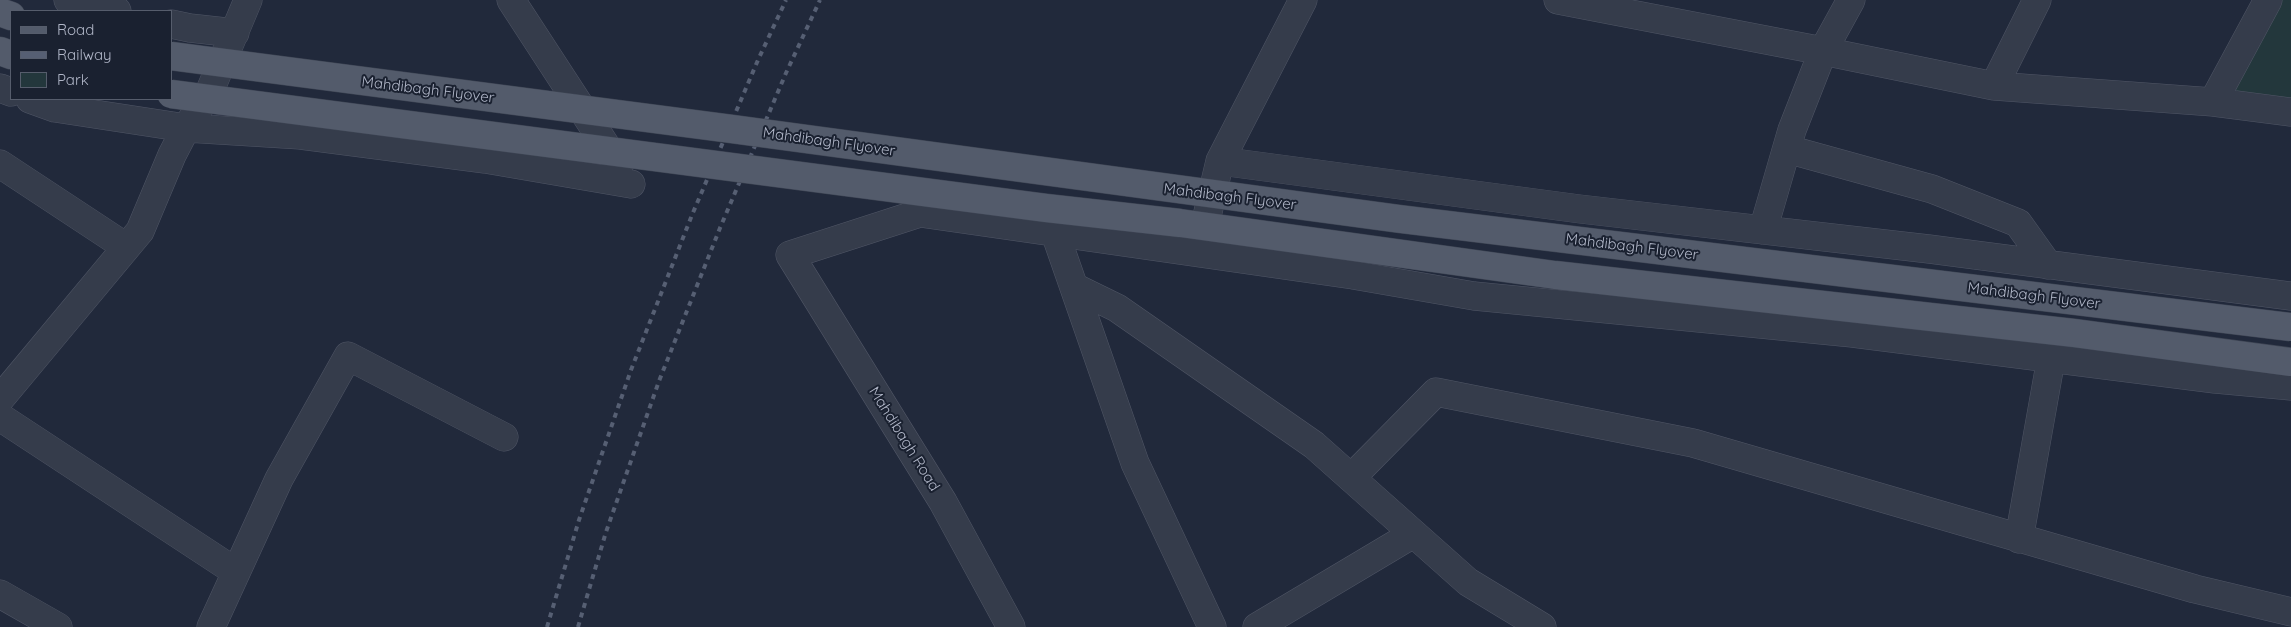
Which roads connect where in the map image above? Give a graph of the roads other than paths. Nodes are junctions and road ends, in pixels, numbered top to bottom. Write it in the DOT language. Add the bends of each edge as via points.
graph roads {
  1 [pos="68,0"];
  2 [pos="248,0"];
  3 [pos="511,0"];
  4 [pos="1303,0"];
  5 [pos="1558,0"];
  6 [pos="1851,0"];
  7 [pos="2037,0"];
  8 [pos="2268,0"];
  9 [pos="1609,5"];
  10 [pos="113,10"];
  11 [pos="172,24"];
  12 [pos="234,33"];
  13 [pos="1823,51"];
  14 [pos="172,56"];
  15 [pos="1994,86"];
  16 [pos="172,94"];
  17 [pos="33,100"];
  18 [pos="2213,102"];
  19 [pos="2291,112"];
  20 [pos="186,128"];
  21 [pos="1787,148"];
  22 [pos="1220,161"];
  23 [pos="0,164"];
  24 [pos="1763,230"];
  25 [pos="1054,233"];
  26 [pos="126,248"];
  27 [pos="1198,254"];
  28 [pos="2048,265"];
  29 [pos="1074,287"];
  30 [pos="2291,296"];
  31 [pos="2291,327"];
  32 [pos="2051,359"];
  33 [pos="2291,362"];
  34 [pos="2291,386"];
  35 [pos="0,399"];
  36 [pos="0,417"];
  37 [pos="504,437"];
  38 [pos="1351,478"];
  39 [pos="1413,534"];
  40 [pos="2019,539"];
  41 [pos="236,572"];
  42 [pos="0,594"];
  43 [pos="2291,612"];
  44 [pos="58,627"];
  45 [pos="211,627"];
  46 [pos="1011,627"];
  47 [pos="1212,627"];
  48 [pos="1257,627"];
  49 [pos="1542,627"];
  1 -- 10 [label="street"];
  2 -- 12 [label="street"];
  3 -- 20 [label="street" via="631,184 485,159 300,135"];
  4 -- 22 [label="street"];
  5 -- 9 [label="street"];
  6 -- 13 [label="street"];
  7 -- 15 [label="street"];
  8 -- 18 [label="street"];
  9 -- 13 [label="street"];
  11 -- 12 [label="street"];
  12 -- 20 [label="street" via="208,93"];
  13 -- 15 [label="street"];
  13 -- 21 [label="street"];
  14 -- 31 [label="main road, Mahdibagh Flyover, bridge" via="1400,219"];
  15 -- 18 [label="street"];
  16 -- 33 [label="main road, bridge" via="1180,223 1555,275 2064,332"];
  17 -- 20 [label="street" via="55,108"];
  18 -- 19 [label="street"];
  20 -- 26 [label="street" via="140,231"];
  21 -- 24 [label="street"];
  21 -- 28 [label="street" via="1932,189 2018,223"];
  22 -- 24 [label="street" via="1580,210"];
  22 -- 27 [label="street"];
  23 -- 26 [label="street"];
  24 -- 28 [label="street"];
  25 -- 27 [label="street"];
  25 -- 29 [label="street"];
  25 -- 46 [label="street, Mahdibagh Road" via="920,213 790,255 943,502"];
  26 -- 35 [label="street"];
  27 -- 32 [label="street" via="1353,274 1474,296 1842,332"];
  28 -- 30 [label="street"];
  29 -- 38 [label="street" via="1116,308 1314,445"];
  29 -- 47 [label="street" via="1135,463"];
  32 -- 34 [label="street"];
  32 -- 40 [label="street"];
  36 -- 41 [label="street"];
  37 -- 41 [label="street" via="348,356 279,479"];
  38 -- 39 [label="street"];
  38 -- 40 [label="street" via="1436,392 1694,443"];
  39 -- 48 [label="street"];
  39 -- 49 [label="street" via="1468,582"];
  40 -- 43 [label="street" via="2195,589"];
  41 -- 45 [label="street"];
  42 -- 44 [label="street"];
}
